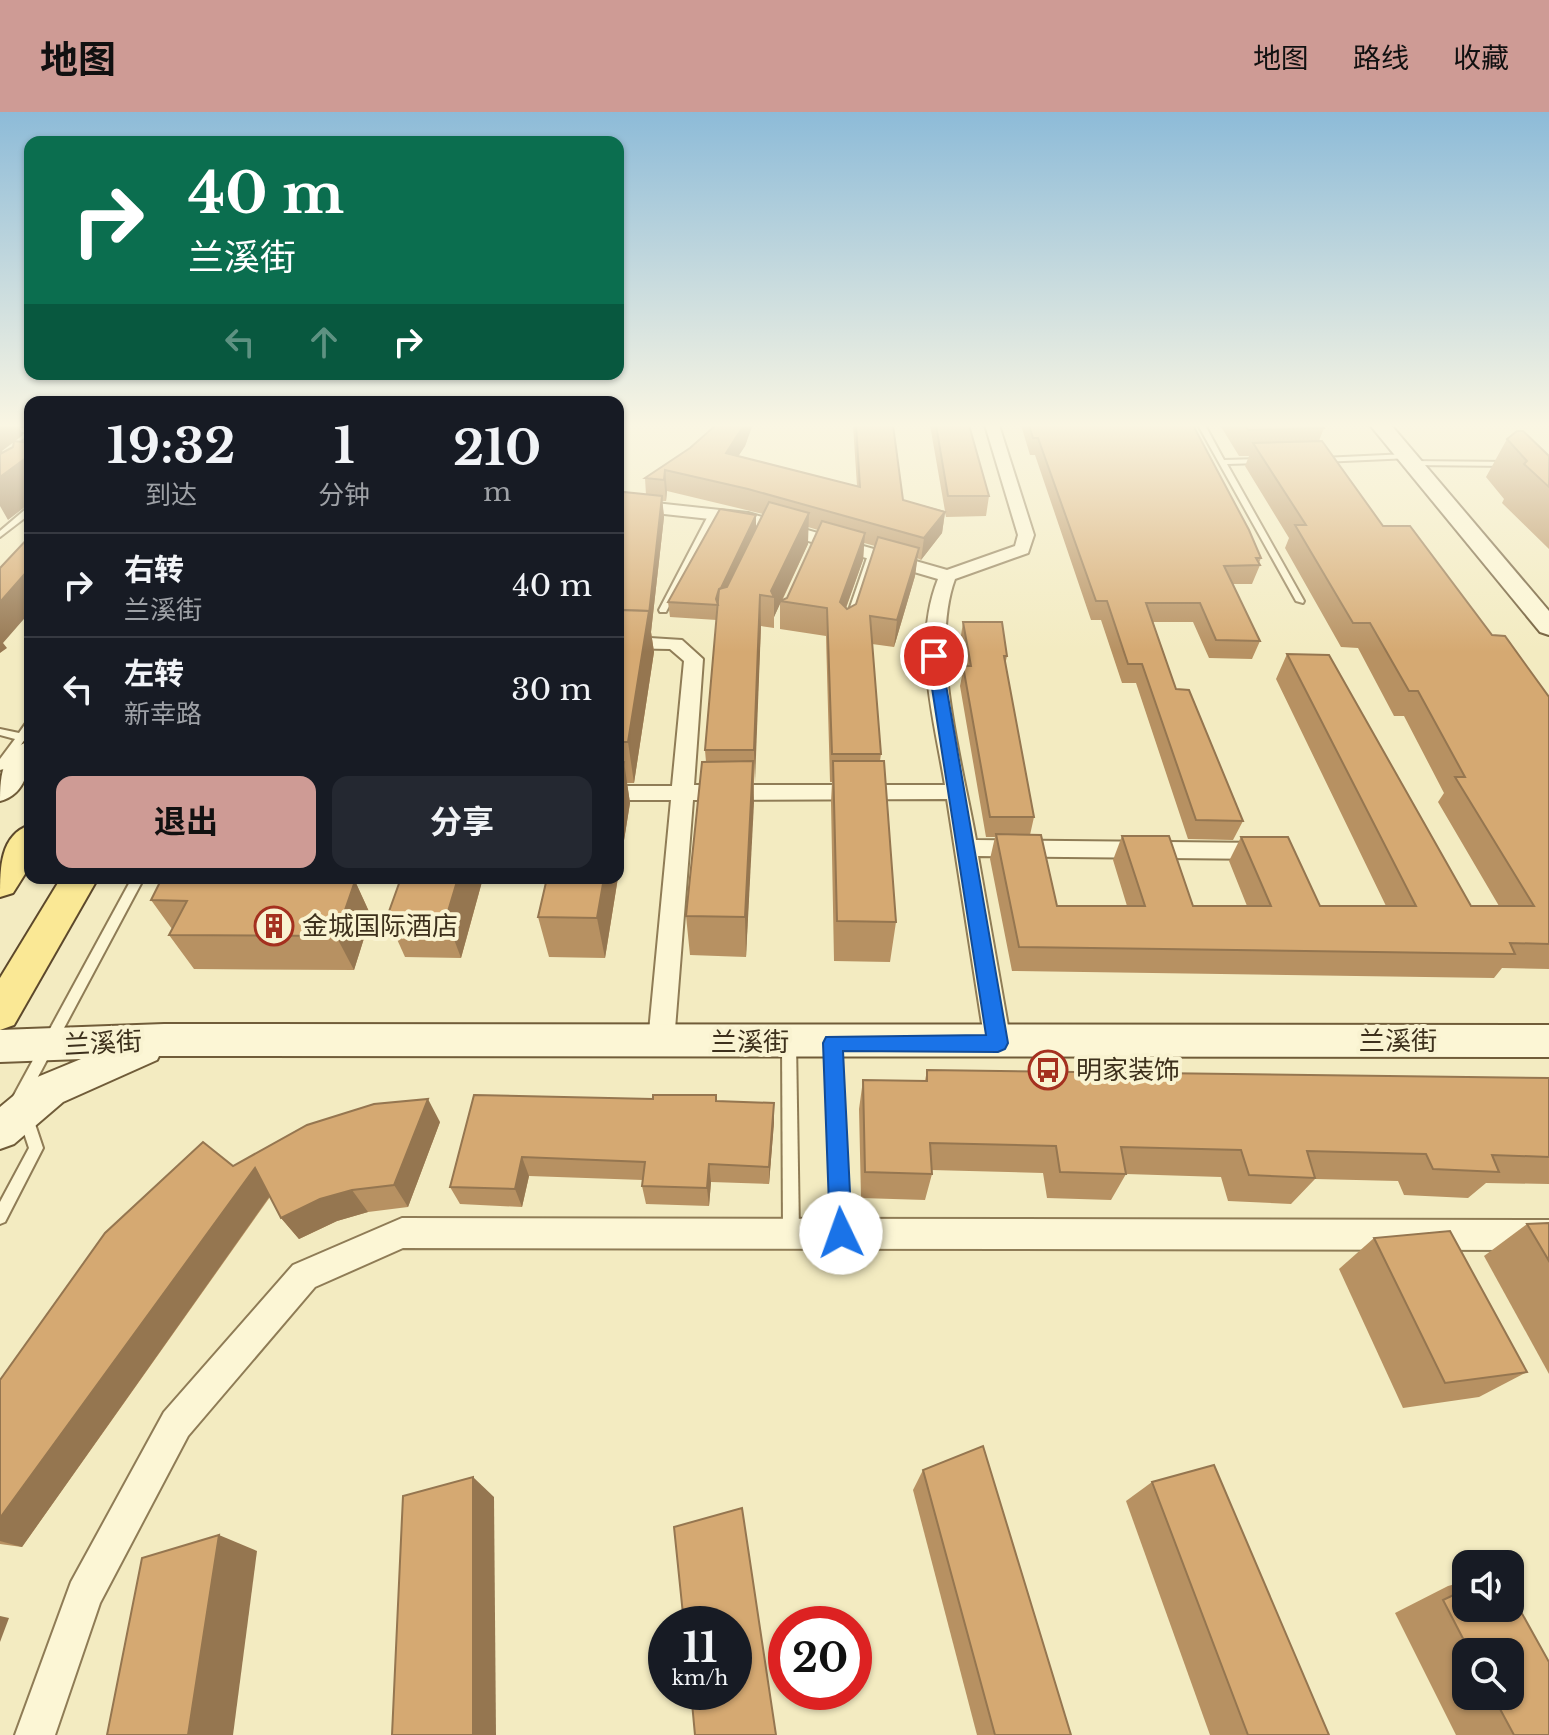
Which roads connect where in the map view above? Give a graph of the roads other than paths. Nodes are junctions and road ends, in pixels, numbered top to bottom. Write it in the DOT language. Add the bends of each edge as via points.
graph roads {
  1 [pos="1015,501"];
  2 [pos="1244,501"];
  3 [pos="1444,501"];
  4 [pos="624,505"];
  5 [pos="713,514"];
  6 [pos="24,515"];
  7 [pos="0,523"];
  8 [pos="13,524"];
  9 [pos="0,535"];
  10 [pos="872,554"];
  11 [pos="948,576"];
  12 [pos="1300,601"];
  13 [pos="663,610"];
  14 [pos="1549,627"];
  15 [pos="846,631"];
  16 [pos="624,642"];
  17 [pos="0,732"];
  18 [pos="24,743"];
  19 [pos="24,746"];
  20 [pos="24,748"];
  21 [pos="0,767"];
  22 [pos="0,791"];
  23 [pos="956,792"];
  24 [pos="624,793"];
  25 [pos="682,793"];
  26 [pos="24,847"];
  27 [pos="966,848"];
  28 [pos="1282,851"];
  29 [pos="0,883"];
  30 [pos="76,884"];
  31 [pos="135,884"];
  32 [pos="0,1013"];
  33 [pos="164,1040"];
  34 [pos="1549,1041"];
  35 [pos="661,1042"];
  36 [pos="789,1042"];
  37 [pos="833,1043"];
  38 [pos="998,1043"];
  39 [pos="0,1046"];
  40 [pos="48,1046"];
  41 [pos="6,1126"];
  42 [pos="0,1217"];
  43 [pos="791,1232"];
  44 [pos="841,1233"];
  45 [pos="1549,1235"];
  46 [pos="35,1735"];
  1 -- 11 [label="street" via="1026,535 1022,549"];
  2 -- 12 [label="lane"];
  3 -- 14 [label="street"];
  4 -- 5 [label="street"];
  5 -- 10 [label="street" via="815,546"];
  5 -- 13 [label="lane"];
  6 -- 8 [label="lane"];
  7 -- 8 [label="lane"];
  8 -- 9 [label="lane"];
  10 -- 11 [label="street"];
  10 -- 15 [label="lane"];
  11 -- 23 [label="street" via="939,599 934,656"];
  16 -- 25 [label="street" via="675,644 694,659"];
  17 -- 18 [label="lane"];
  19 -- 21 [label="lane"];
  20 -- 22 [label="street"];
  23 -- 25 [label="street"];
  23 -- 27 [label="street"];
  24 -- 25 [label="street"];
  25 -- 35 [label="street"];
  26 -- 29 [label="main road"];
  27 -- 28 [label="street"];
  27 -- 38 [label="street"];
  30 -- 32 [label="main road"];
  31 -- 40 [label="lane"];
  33 -- 35 [label="street, 兰溪街"];
  33 -- 40 [label="street, 兰溪街"];
  33 -- 41 [label="street" via="49,1090"];
  34 -- 38 [label="street, 兰溪街"];
  35 -- 36 [label="street, 兰溪街"];
  36 -- 37 [label="street, 兰溪街"];
  36 -- 43 [label="lane"];
  37 -- 38 [label="street, 兰溪街"];
  37 -- 44 [label="lane"];
  39 -- 40 [label="street, 兰溪街"];
  40 -- 41 [label="lane"];
  41 -- 42 [label="lane" via="36,1148"];
  43 -- 44 [label="street"];
  43 -- 46 [label="street" via="402,1233 304,1276 176,1424 84,1595"];
  44 -- 45 [label="street"];
}
